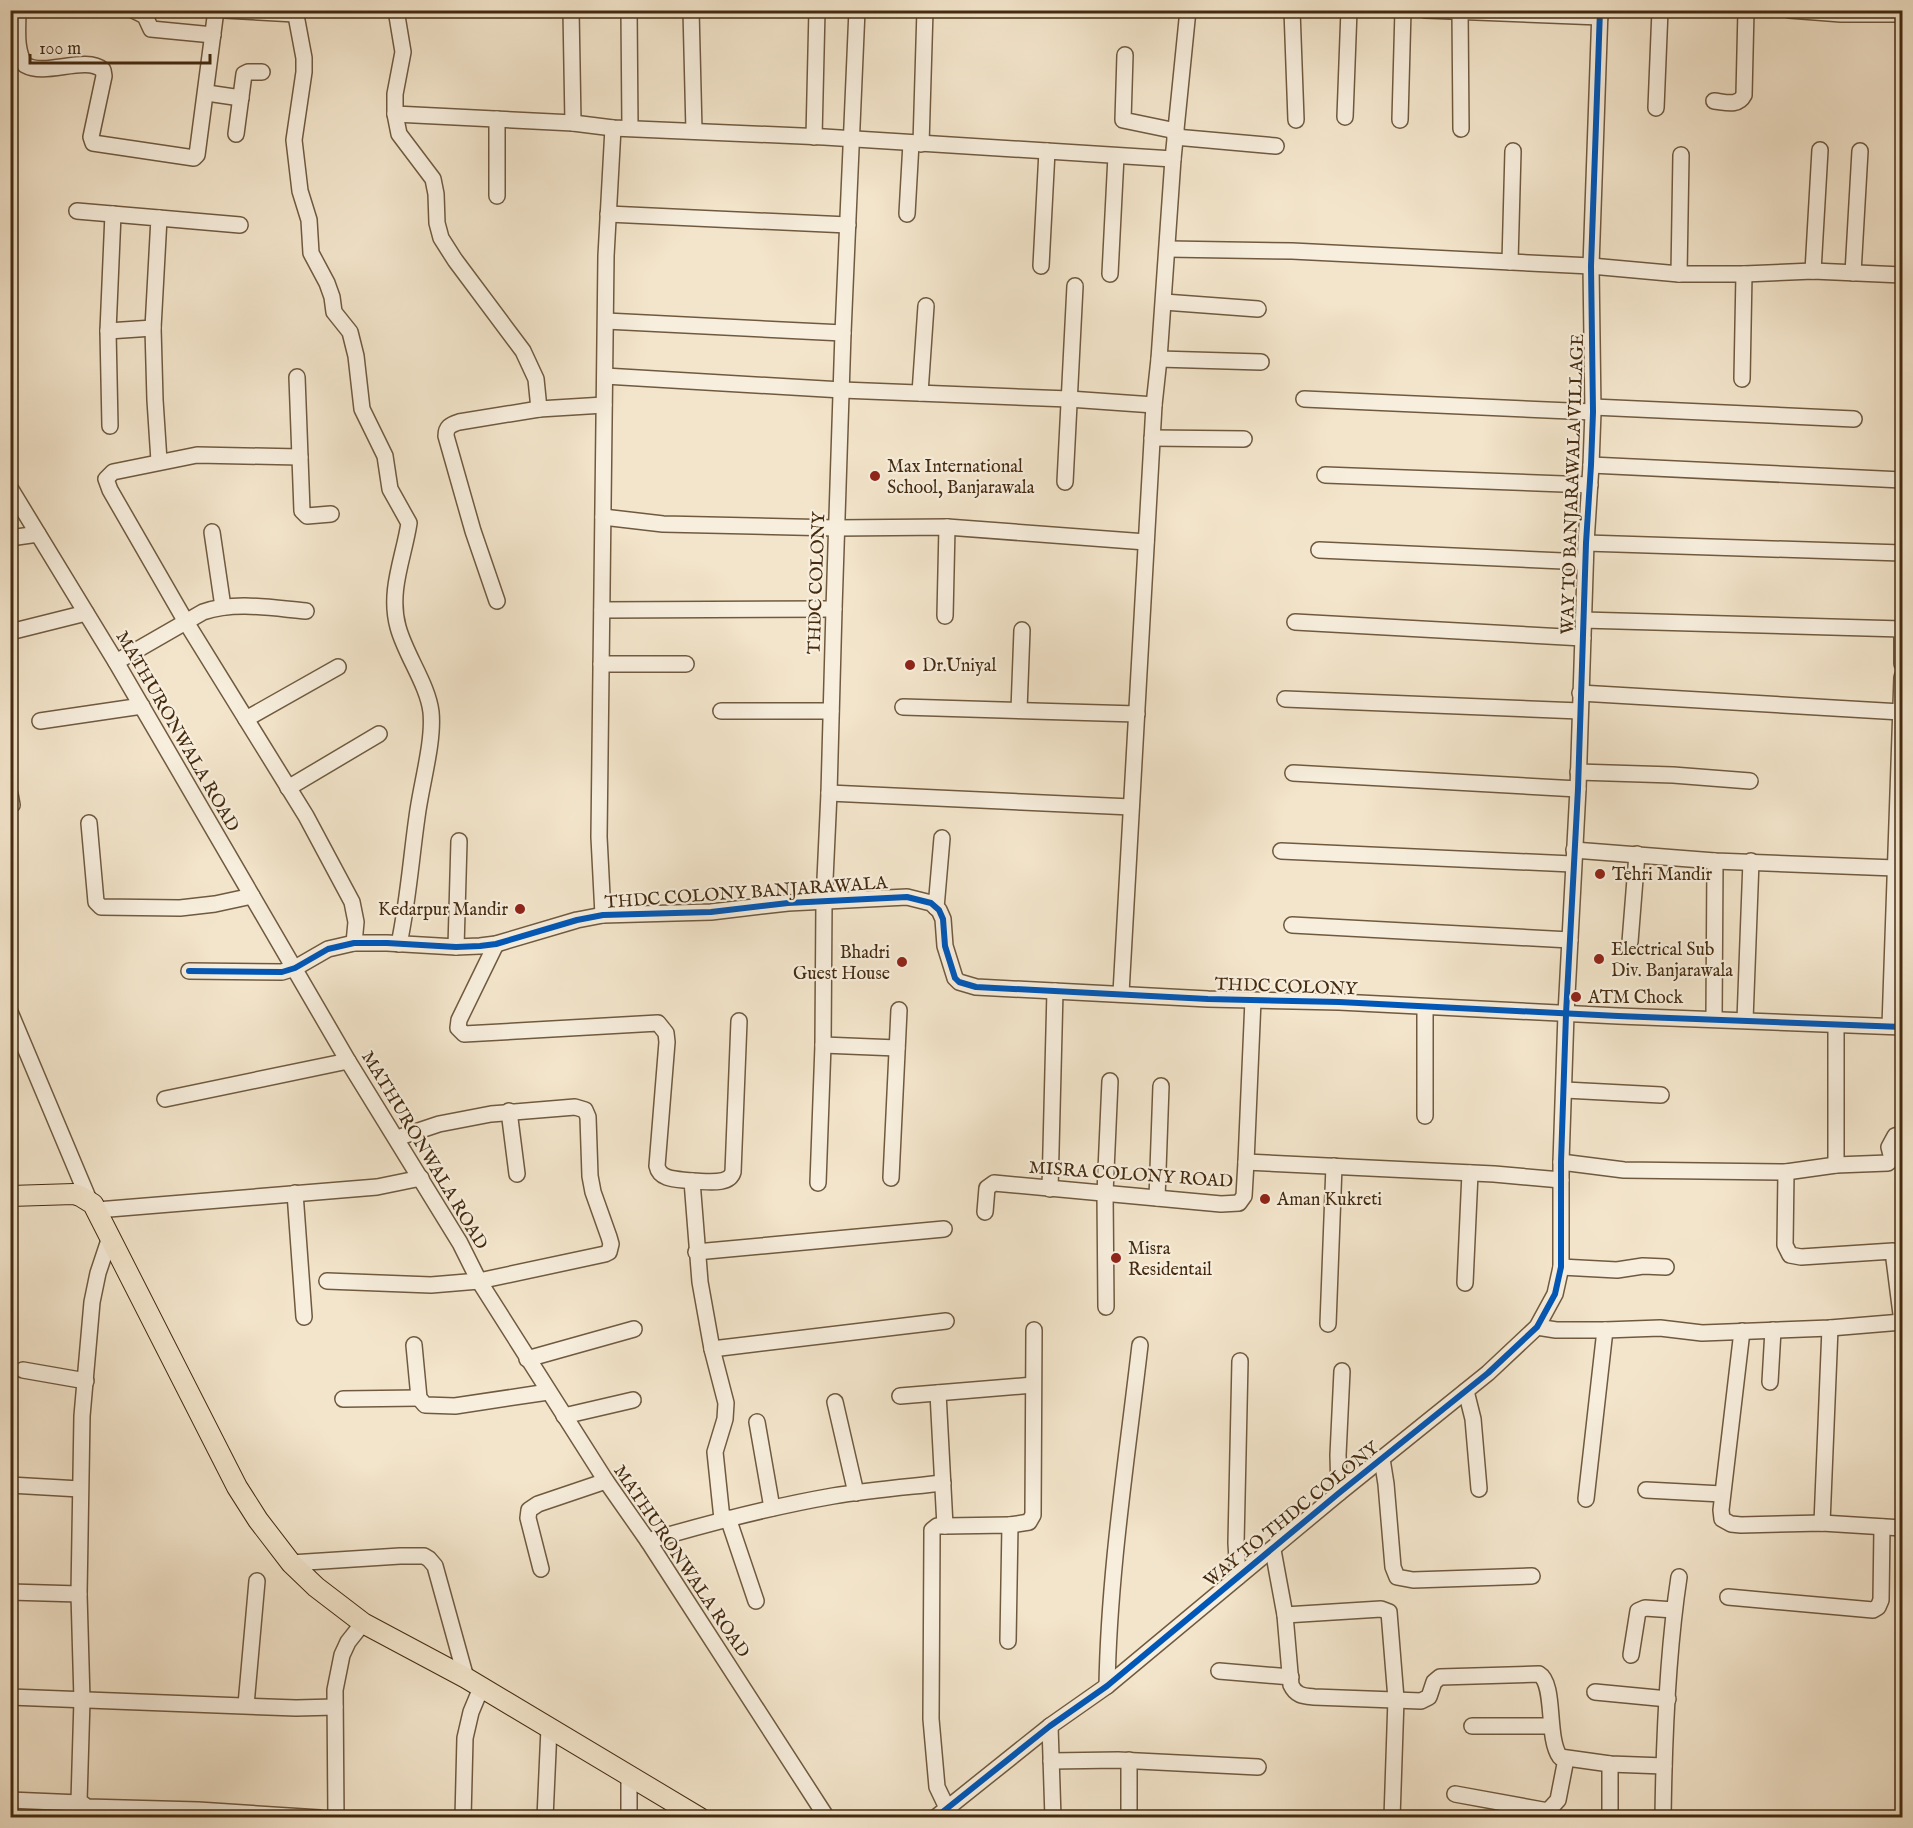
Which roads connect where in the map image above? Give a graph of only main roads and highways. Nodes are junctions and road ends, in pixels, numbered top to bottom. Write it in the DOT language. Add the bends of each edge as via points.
graph roads {
  1 [pos="10,1196"];
  2 [pos="700,1818"];
  1 -- 2 [label="main road" via="74,1194 93,1205 237,1487 291,1563 316,1587 363,1623 474,1683"];
}
